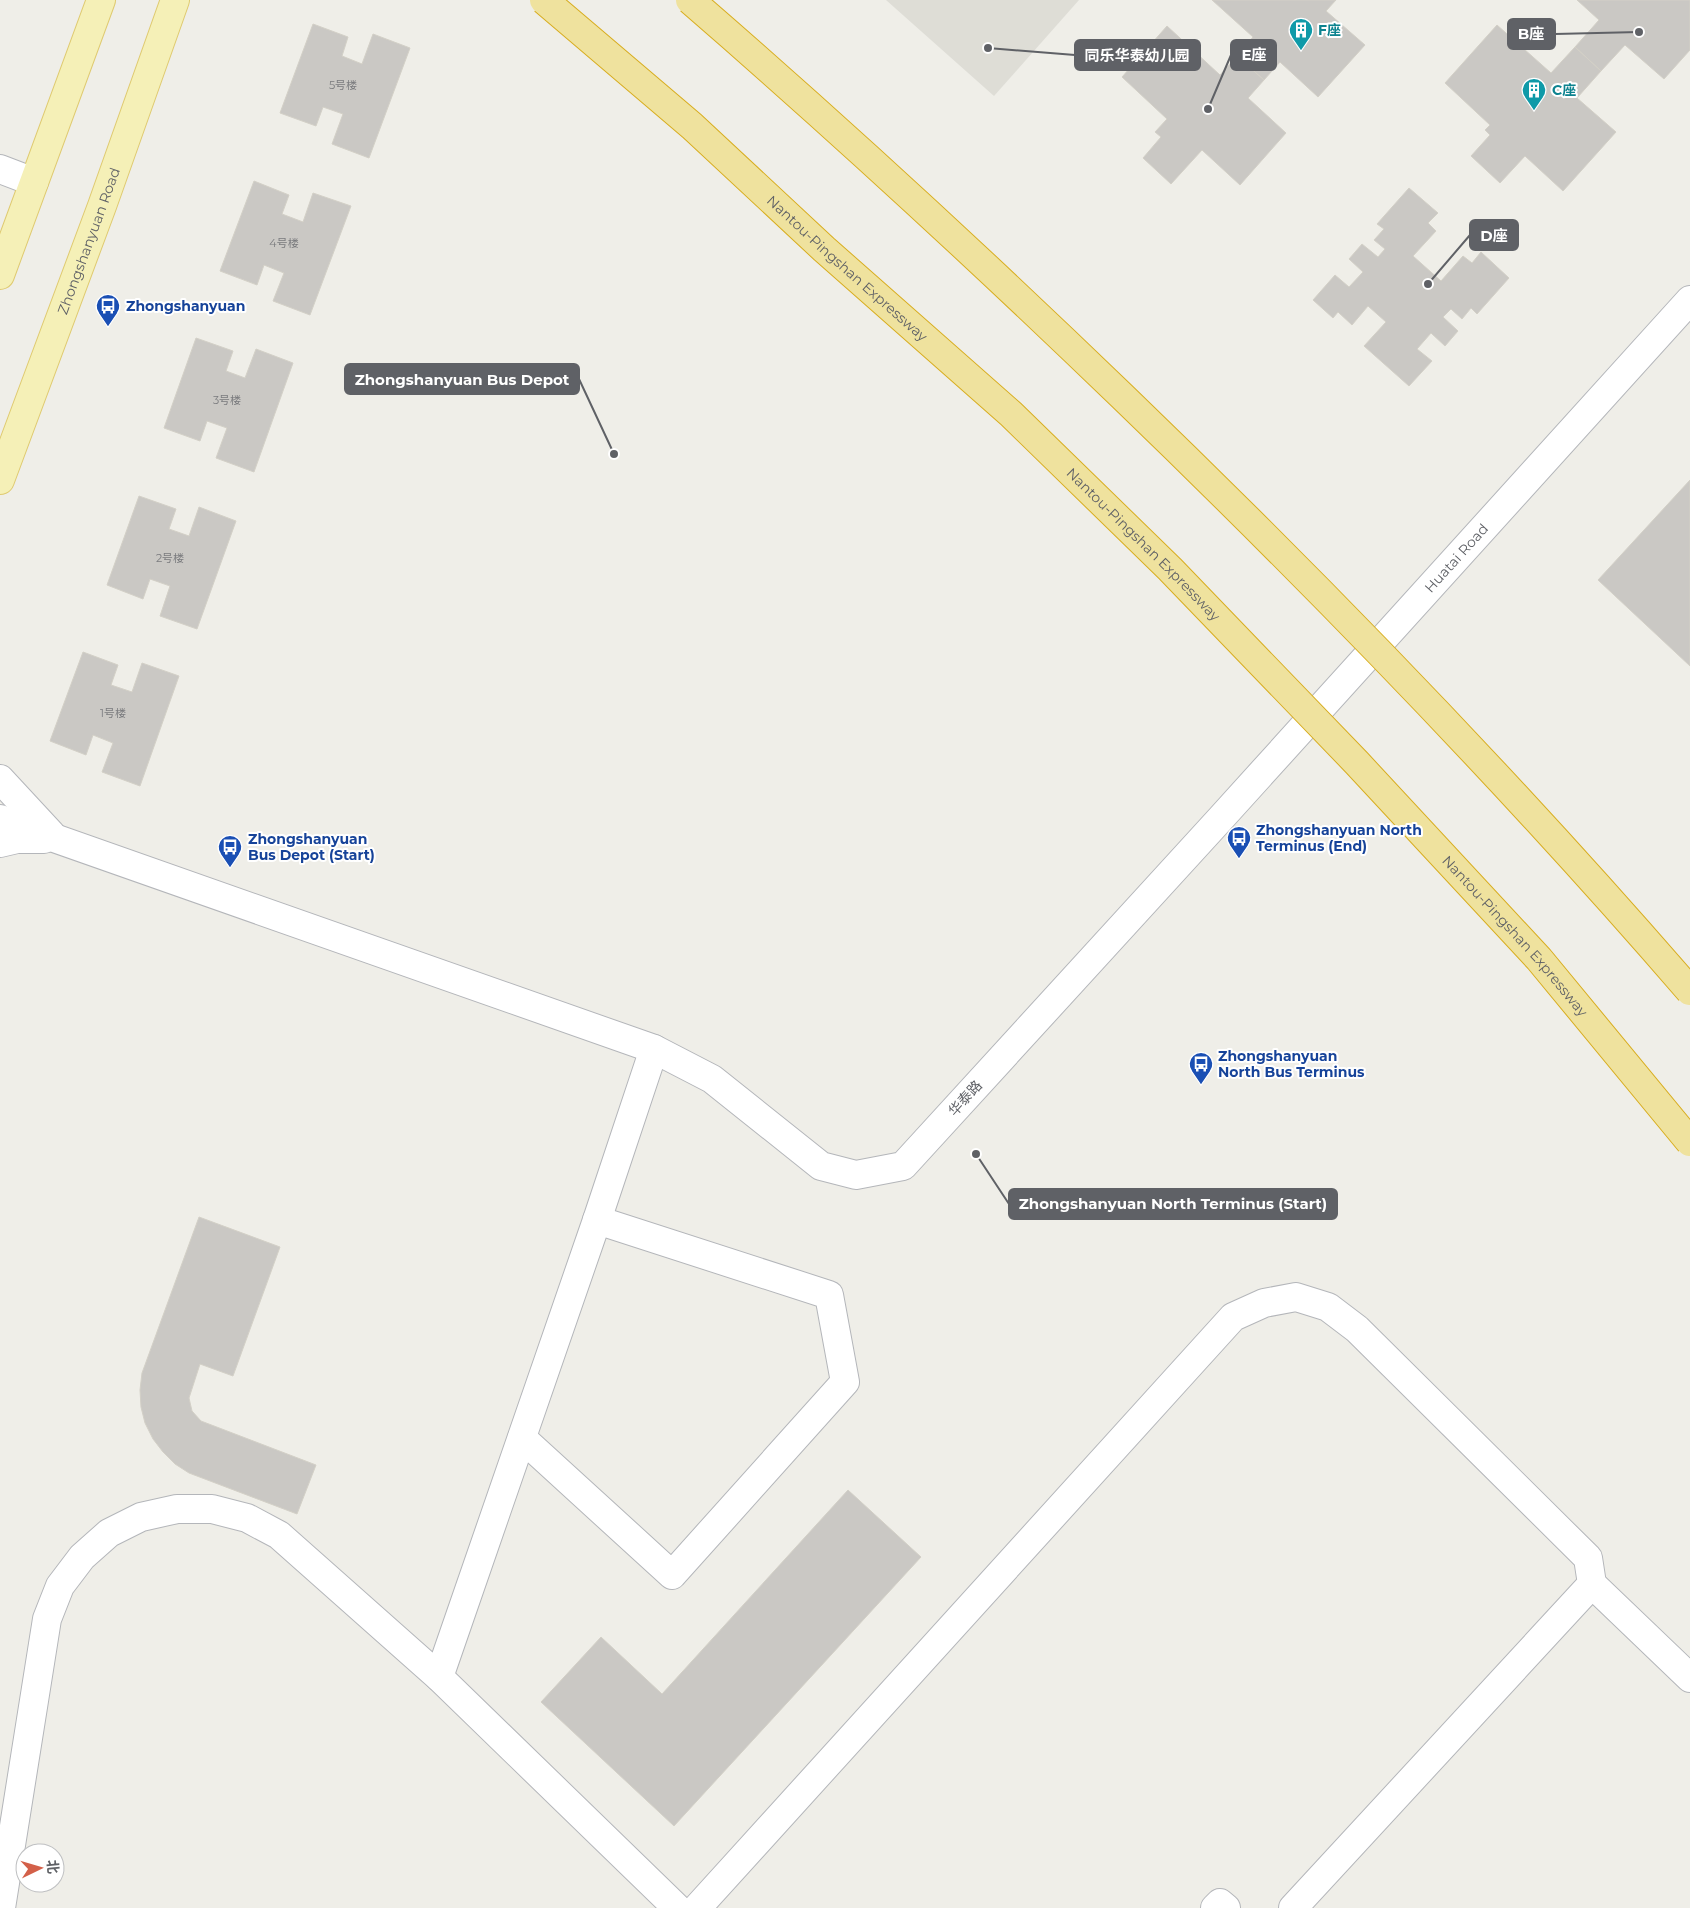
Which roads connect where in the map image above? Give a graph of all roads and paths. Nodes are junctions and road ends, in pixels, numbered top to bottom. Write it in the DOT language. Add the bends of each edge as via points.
graph roads {
  1 [pos="101,0"];
  2 [pos="175,0"];
  3 [pos="544,0"];
  4 [pos="690,0"];
  5 [pos="0,169"];
  6 [pos="34,182"];
  7 [pos="0,275"];
  8 [pos="1690,300"];
  9 [pos="0,480"];
  10 [pos="0,780"];
  11 [pos="0,819"];
  12 [pos="56,838"];
  13 [pos="0,843"];
  14 [pos="1690,991"];
  15 [pos="654,1049"];
  16 [pos="1690,1142"];
  17 [pos="597,1220"];
  18 [pos="522,1438"];
  19 [pos="1592,1584"];
  20 [pos="439,1677"];
  21 [pos="1690,1678"];
  22 [pos="0,1908"];
  23 [pos="677,1908"];
  24 [pos="698,1908"];
  25 [pos="1215,1908"];
  26 [pos="1226,1908"];
  27 [pos="1292,1908"];
  1 -- 6 [label="main road"];
  2 -- 9 [label="main road, Zhongshanyuan Road"];
  3 -- 16 [label="highway, Nantou-Pingshan Expressway, bridge" via="692,126 824,250 1011,414 1170,569 1344,749 1539,959"];
  4 -- 14 [label="highway, bridge" via="1006,285 1235,505 1435,709"];
  5 -- 6 [label="street"];
  6 -- 7 [label="main road"];
  8 -- 15 [label="street, 华泰路" via="903,1166 856,1175 821,1166 712,1079"];
  10 -- 12 [label="street"];
  11 -- 12 [label="street, 华泰路"];
  12 -- 13 [label="street"];
  12 -- 15 [label="street, 华泰路"];
  15 -- 17 [label="street"];
  17 -- 18 [label="street"];
  17 -- 18 [label="street" via="829,1295 845,1382 672,1575"];
  18 -- 20 [label="street"];
  19 -- 21 [label="street"];
  19 -- 24 [label="street" via="1588,1558 1357,1329 1328,1307 1296,1297 1264,1303 1233,1317"];
  19 -- 27 [label="street"];
  20 -- 22 [label="street" via="279,1535 247,1518 212,1509 176,1509 142,1517 109,1533 82,1557 60,1586 47,1619"];
  20 -- 23 [label="street"];
  25 -- 26 [label="street" via="1220,1903"];
}
